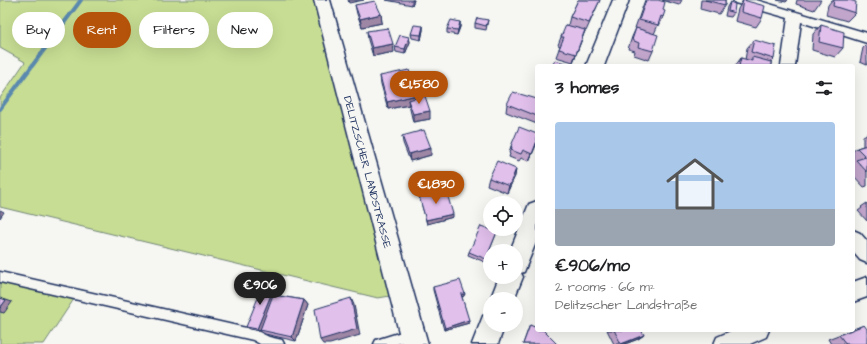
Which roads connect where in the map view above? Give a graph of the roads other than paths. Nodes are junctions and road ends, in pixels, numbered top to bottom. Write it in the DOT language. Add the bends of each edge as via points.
graph roads {
  1 [pos="322,0"];
  2 [pos="621,0"];
  3 [pos="740,0"];
  4 [pos="795,15"];
  5 [pos="867,38"];
  6 [pos="596,64"];
  7 [pos="788,64"];
  8 [pos="535,216"];
  9 [pos="855,241"];
  10 [pos="523,246"];
  11 [pos="867,254"];
  12 [pos="0,277"];
  13 [pos="867,287"];
  14 [pos="855,291"];
  15 [pos="489,332"];
  16 [pos="754,332"];
  17 [pos="414,339"];
  18 [pos="278,344"];
  19 [pos="380,344"];
  20 [pos="485,344"];
  21 [pos="724,344"];
  1 -- 17 [label="street, DELITZSCHER LANDSTRASSE"];
  2 -- 6 [label="street"];
  3 -- 4 [label="street"];
  4 -- 5 [label="street"];
  4 -- 7 [label="street"];
  8 -- 10 [label="street"];
  9 -- 11 [label="street"];
  12 -- 18 [label="lane" via="255,335 267,342"];
  13 -- 14 [label="street"];
  15 -- 20 [label="street"];
  16 -- 21 [label="street"];
  17 -- 19 [label="lane"];
}
